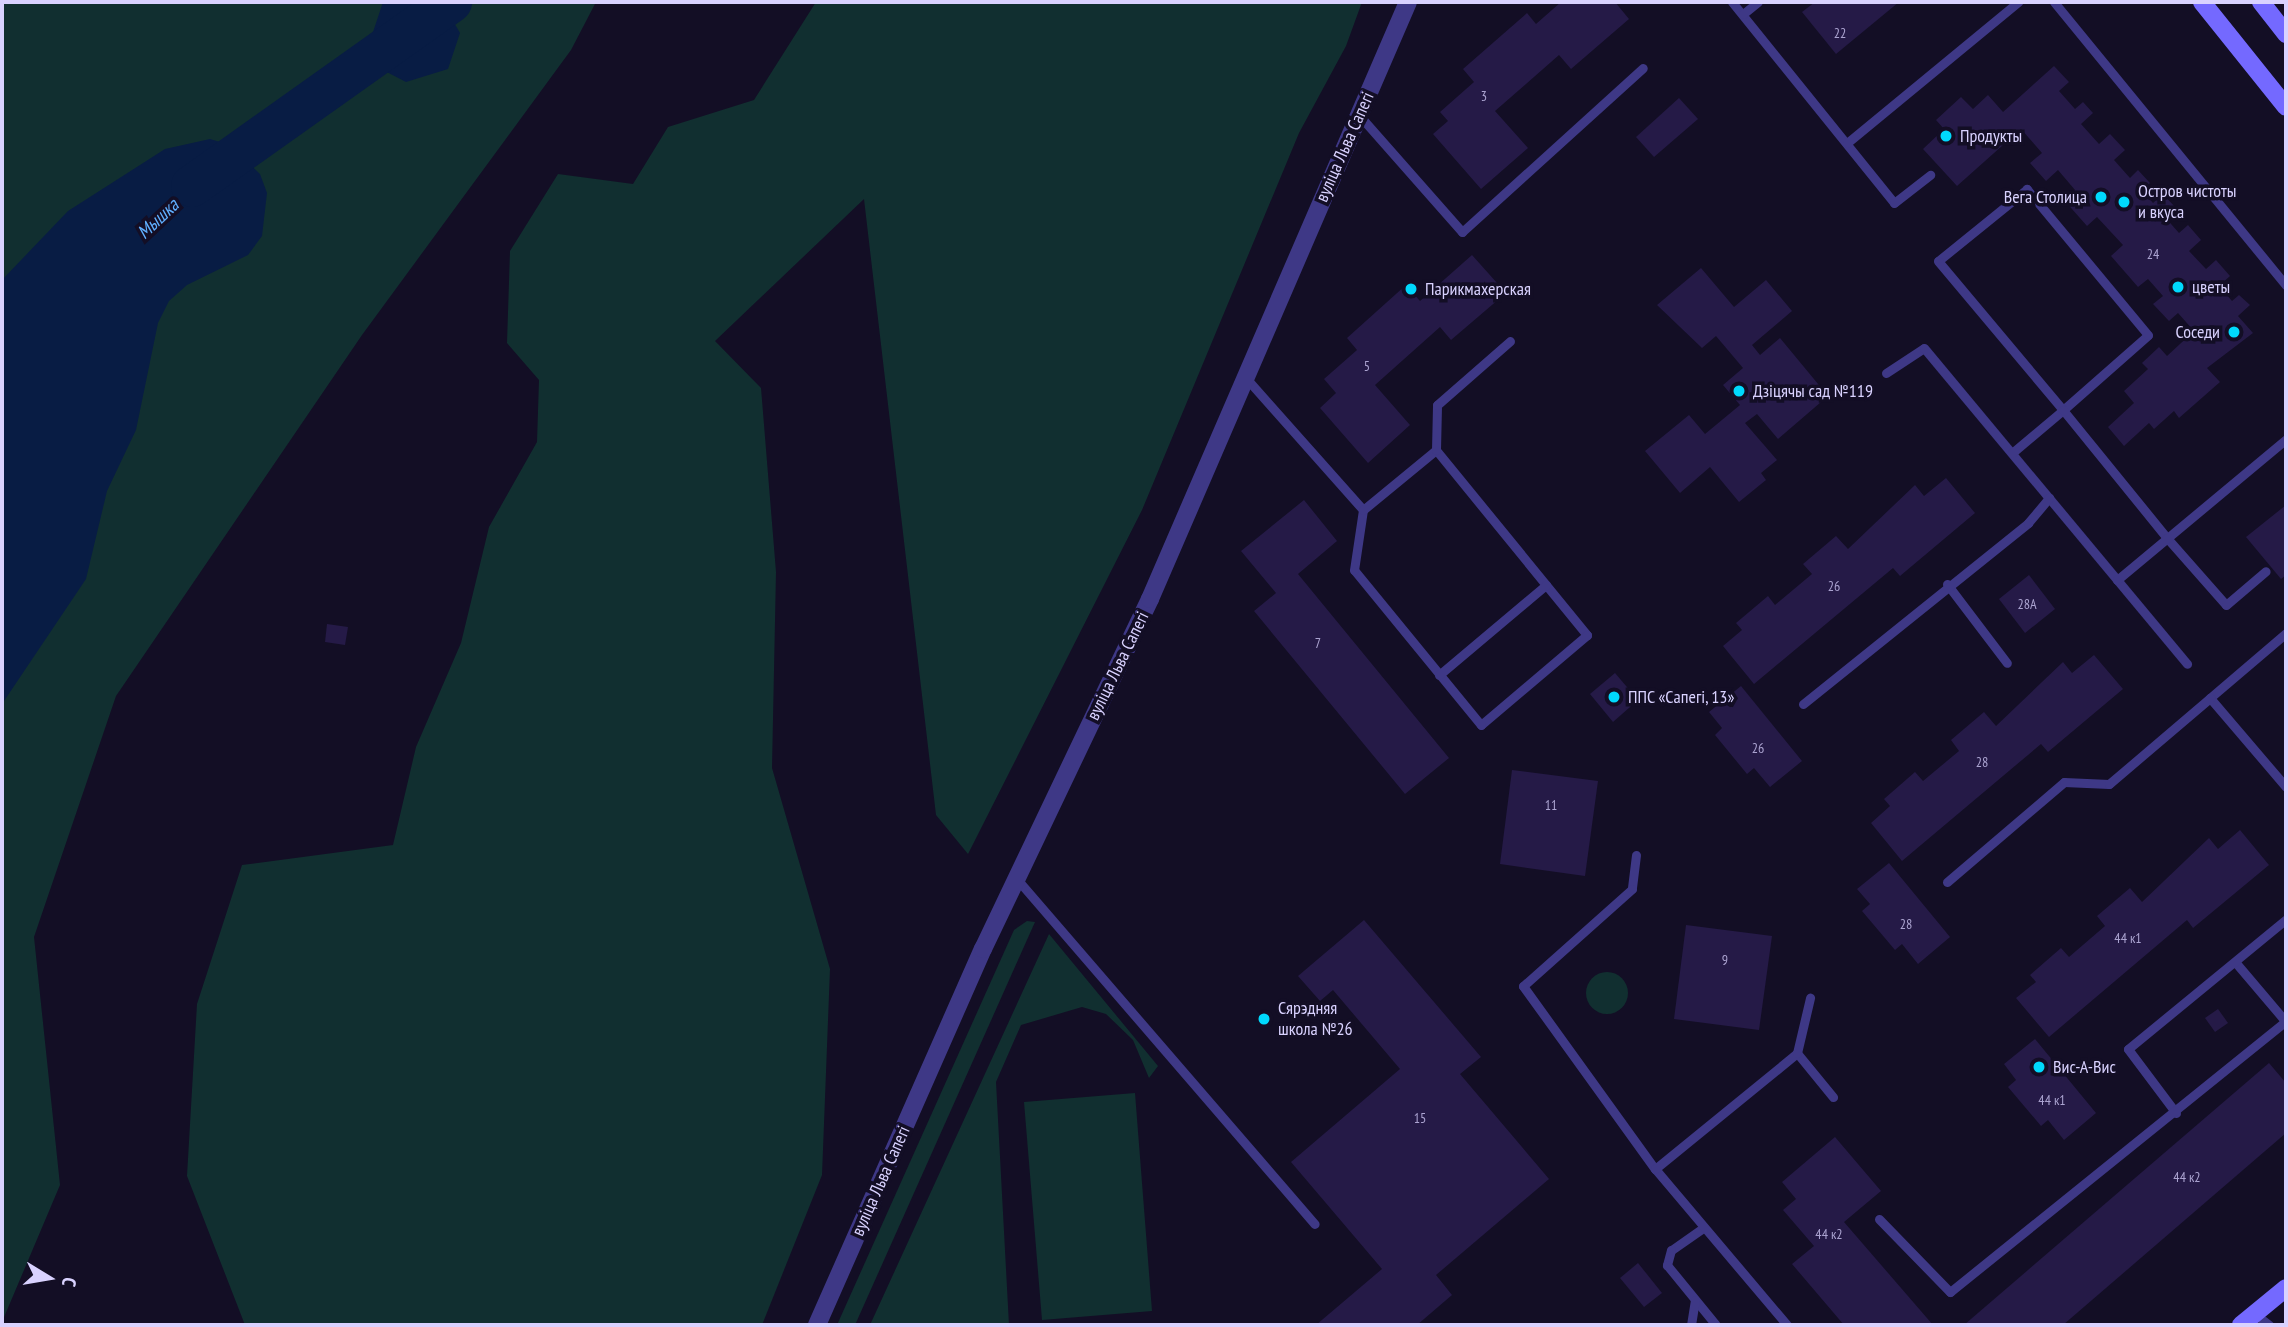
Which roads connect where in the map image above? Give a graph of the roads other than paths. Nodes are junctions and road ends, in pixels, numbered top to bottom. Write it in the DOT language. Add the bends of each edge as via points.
graph roads {
  1 [pos="1408,2"];
  2 [pos="1732,2"];
  3 [pos="1758,2"];
  4 [pos="2018,2"];
  5 [pos="2054,2"];
  6 [pos="2202,2"];
  7 [pos="2261,2"];
  8 [pos="1743,14"];
  9 [pos="2286,34"];
  10 [pos="1643,68"];
  11 [pos="2286,107"];
  12 [pos="1359,115"];
  13 [pos="1847,143"];
  14 [pos="1930,175"];
  15 [pos="2286,285"];
  16 [pos="1510,341"];
  17 [pos="1886,373"];
  18 [pos="1244,375"];
  19 [pos="2063,411"];
  20 [pos="2286,439"];
  21 [pos="1436,450"];
  22 [pos="2012,453"];
  23 [pos="2049,498"];
  24 [pos="1363,510"];
  25 [pos="2167,538"];
  26 [pos="2266,571"];
  27 [pos="2117,580"];
  28 [pos="1947,584"];
  29 [pos="1546,585"];
  30 [pos="2286,633"];
  31 [pos="2007,663"];
  32 [pos="2187,664"];
  33 [pos="1438,674"];
  34 [pos="2210,698"];
  35 [pos="1803,704"];
  36 [pos="2286,787"];
  37 [pos="1636,855"];
  38 [pos="1016,878"];
  39 [pos="1947,882"];
  40 [pos="2286,919"];
  41 [pos="2236,963"];
  42 [pos="1811,998"];
  43 [pos="2286,1021"];
  44 [pos="1797,1053"];
  45 [pos="1833,1097"];
  46 [pos="2176,1114"];
  47 [pos="1655,1169"];
  48 [pos="1879,1219"];
  49 [pos="1315,1224"];
  50 [pos="1703,1228"];
  51 [pos="2286,1288"];
  52 [pos="1695,1300"];
  53 [pos="2251,1321"];
  54 [pos="817,1325"];
  55 [pos="1691,1325"];
  56 [pos="1716,1325"];
  57 [pos="1787,1325"];
  58 [pos="2269,1325"];
  1 -- 12 [label="street, вуліца Льва Сапегі"];
  2 -- 8 [label="lane"];
  3 -- 8 [label="lane"];
  4 -- 13 [label="lane"];
  5 -- 15 [label="lane"];
  6 -- 11 [label="main road"];
  7 -- 9 [label="main road"];
  8 -- 13 [label="lane"];
  10 -- 12 [label="lane" via="1462,232"];
  12 -- 18 [label="street, вуліца Льва Сапегі"];
  13 -- 14 [label="lane" via="1894,203"];
  16 -- 21 [label="lane" via="1437,405"];
  17 -- 22 [label="lane" via="1924,348"];
  18 -- 24 [label="lane"];
  18 -- 38 [label="street, вуліца Льва Сапегі" via="1150,599"];
  19 -- 19 [label="lane" via="2148,335 2027,189 1938,261"];
  19 -- 22 [label="lane"];
  19 -- 25 [label="lane"];
  20 -- 25 [label="lane"];
  21 -- 24 [label="lane"];
  21 -- 29 [label="lane"];
  22 -- 23 [label="lane"];
  23 -- 27 [label="lane"];
  23 -- 28 [label="lane" via="2028,523"];
  24 -- 33 [label="lane" via="1354,570"];
  25 -- 26 [label="lane" via="2226,605"];
  25 -- 27 [label="lane"];
  27 -- 32 [label="lane"];
  28 -- 31 [label="lane"];
  28 -- 35 [label="lane"];
  29 -- 33 [label="lane"];
  29 -- 33 [label="lane" via="1587,635 1480,724"];
  30 -- 34 [label="lane"];
  34 -- 36 [label="lane"];
  34 -- 39 [label="lane" via="2109,784 2064,782"];
  37 -- 47 [label="lane" via="1632,889 1522,986"];
  38 -- 49 [label="lane"];
  38 -- 54 [label="street, вуліца Льва Сапегі"];
  40 -- 41 [label="lane"];
  41 -- 43 [label="lane"];
  41 -- 46 [label="lane" via="2128,1049"];
  42 -- 44 [label="lane"];
  43 -- 46 [label="lane"];
  44 -- 45 [label="lane"];
  44 -- 47 [label="lane"];
  46 -- 48 [label="lane" via="1950,1292"];
  47 -- 50 [label="lane"];
  50 -- 52 [label="lane" via="1671,1250 1667,1265"];
  50 -- 57 [label="lane"];
  51 -- 53 [label="main road"];
  52 -- 55 [label="lane"];
  52 -- 56 [label="lane"];
  53 -- 58 [label="lane"];
}
